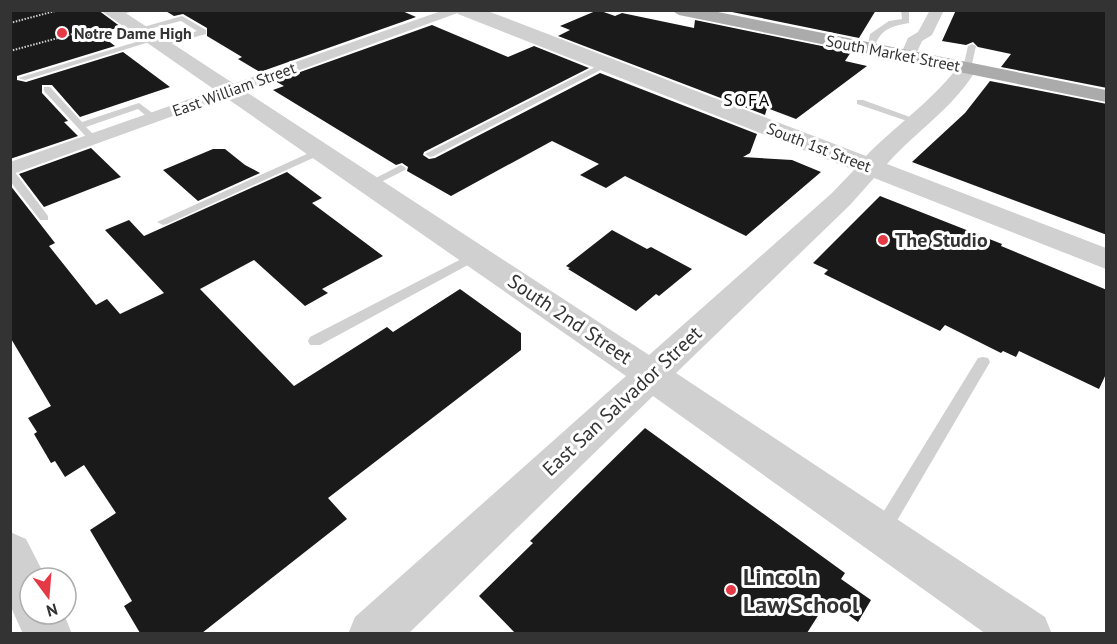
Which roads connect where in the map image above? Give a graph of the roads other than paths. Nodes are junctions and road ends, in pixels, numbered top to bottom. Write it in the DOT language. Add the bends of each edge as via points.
graph roads {
  1 [pos="459,10"];
  2 [pos="464,10"];
  3 [pos="679,10"];
  4 [pos="905,10"];
  5 [pos="937,10"];
  6 [pos="712,13"];
  7 [pos="128,26"];
  8 [pos="972,46"];
  9 [pos="870,48"];
  10 [pos="908,56"];
  11 [pos="608,64"];
  12 [pos="967,68"];
  13 [pos="22,78"];
  14 [pos="47,88"];
  15 [pos="229,91"];
  16 [pos="1107,96"];
  17 [pos="860,102"];
  18 [pos="154,118"];
  19 [pos="916,121"];
  20 [pos="80,126"];
  21 [pos="93,140"];
  22 [pos="320,151"];
  23 [pos="430,153"];
  24 [pos="870,167"];
  25 [pos="401,168"];
  26 [pos="10,171"];
  27 [pos="369,184"];
  28 [pos="44,218"];
  29 [pos="163,222"];
  30 [pos="475,256"];
  31 [pos="1107,259"];
  32 [pos="315,341"];
  33 [pos="983,363"];
  34 [pos="651,375"];
  35 [pos="881,531"];
  36 [pos="10,554"];
  37 [pos="18,570"];
  38 [pos="372,633"];
  39 [pos="1028,633"];
  1 -- 15 [label="street, East William Street"];
  2 -- 11 [label="street, South 1st Street"];
  3 -- 6 [label="main road, South Market Street"];
  4 -- 9 [label="lane" via="906,21 892,23 873,36"];
  5 -- 10 [label="street"];
  6 -- 9 [label="main road, South Market Street"];
  7 -- 7 [label="lane" via="182,18 203,32"];
  7 -- 13 [label="lane"];
  7 -- 15 [label="street, South 2nd Street"];
  8 -- 12 [label="lane"];
  9 -- 10 [label="main road, South Market Street"];
  10 -- 12 [label="main road, South Market Street"];
  11 -- 23 [label="lane"];
  11 -- 24 [label="street, South 1st Street"];
  12 -- 16 [label="main road, South Market Street"];
  12 -- 19 [label="street, East San Salvador Street" via="958,82"];
  14 -- 20 [label="lane"];
  15 -- 18 [label="street, East William Street"];
  15 -- 22 [label="street, South 2nd Street"];
  17 -- 19 [label="lane"];
  18 -- 20 [label="lane" via="139,106"];
  18 -- 21 [label="street, East William Street"];
  19 -- 24 [label="street, East San Salvador Street"];
  20 -- 21 [label="lane"];
  21 -- 26 [label="street, East William Street"];
  22 -- 27 [label="street, South 2nd Street"];
  22 -- 29 [label="lane"];
  24 -- 31 [label="street, South 1st Street"];
  24 -- 34 [label="street, East San Salvador Street" via="841,199"];
  25 -- 27 [label="lane"];
  26 -- 28 [label="lane"];
  27 -- 30 [label="street, South 2nd Street"];
  30 -- 32 [label="lane"];
  30 -- 34 [label="street, South 2nd Street"];
  33 -- 35 [label="lane"];
  34 -- 35 [label="street, South 2nd Street"];
  34 -- 38 [label="street, East San Salvador Street"];
  35 -- 39 [label="street, South 2nd Street"];
  36 -- 37 [label="street"];
}
